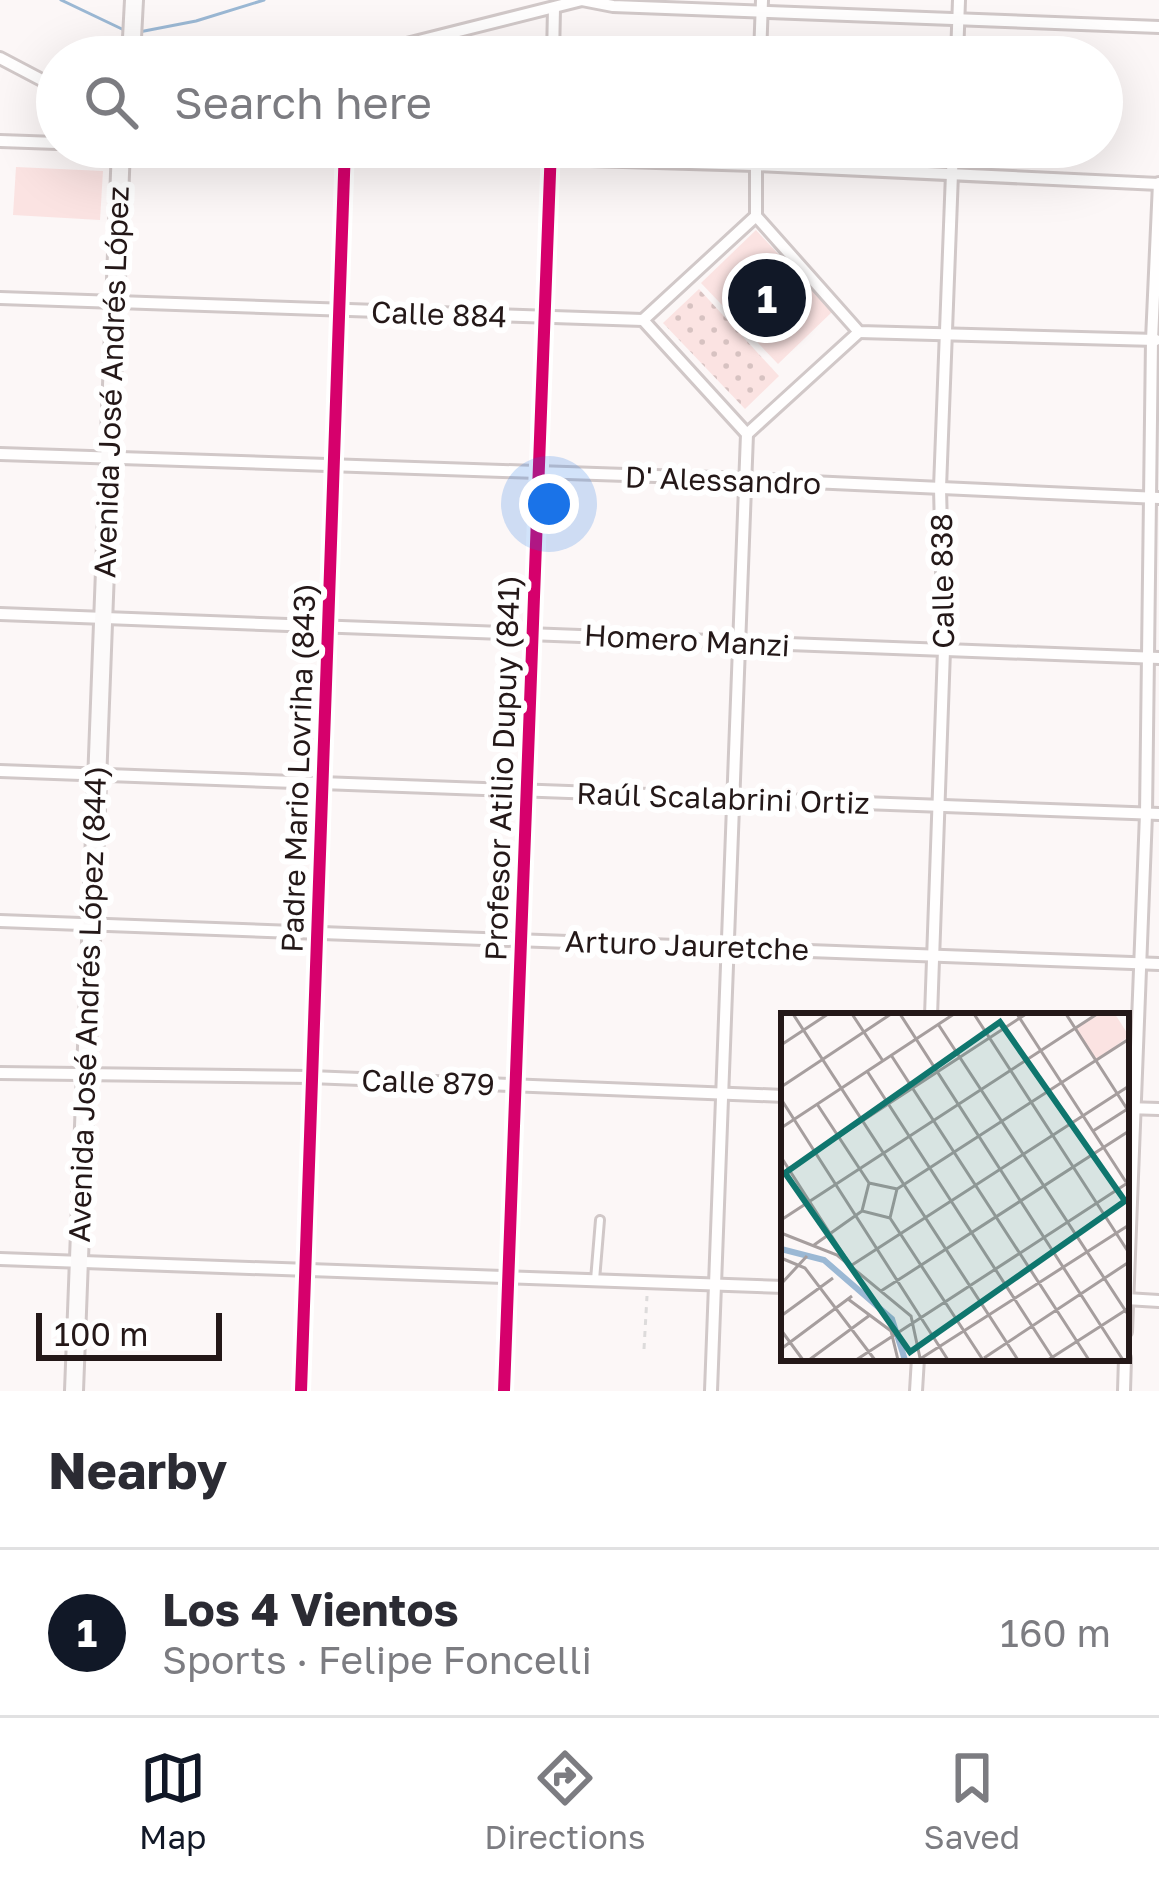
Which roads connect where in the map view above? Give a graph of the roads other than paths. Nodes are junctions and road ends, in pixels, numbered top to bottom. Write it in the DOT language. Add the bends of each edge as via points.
graph roads {
  1 [pos="582,0"];
  2 [pos="959,0"];
  3 [pos="134,4"];
  4 [pos="762,5"];
  5 [pos="554,8"];
  6 [pos="958,18"];
  7 [pos="1159,27"];
  8 [pos="132,36"];
  9 [pos="440,36"];
  10 [pos="553,36"];
  11 [pos="761,36"];
  12 [pos="958,36"];
  13 [pos="0,58"];
  14 [pos="36,77"];
  15 [pos="0,141"];
  16 [pos="36,142"];
  17 [pos="120,168"];
  18 [pos="344,168"];
  19 [pos="549,168"];
  20 [pos="755,168"];
  21 [pos="804,168"];
  22 [pos="952,168"];
  23 [pos="952,177"];
  24 [pos="1159,183"];
  25 [pos="756,216"];
  26 [pos="0,298"];
  27 [pos="116,302"];
  28 [pos="339,310"];
  29 [pos="542,318"];
  30 [pos="643,320"];
  31 [pos="860,332"];
  32 [pos="946,333"];
  33 [pos="1156,340"];
  34 [pos="747,434"];
  35 [pos="0,454"];
  36 [pos="108,458"];
  37 [pos="334,467"];
  38 [pos="538,475"];
  39 [pos="744,479"];
  40 [pos="940,488"];
  41 [pos="1155,498"];
  42 [pos="0,614"];
  43 [pos="101,618"];
  44 [pos="326,625"];
  45 [pos="531,633"];
  46 [pos="738,643"];
  47 [pos="944,650"];
  48 [pos="1155,658"];
  49 [pos="0,771"];
  50 [pos="96,773"];
  51 [pos="320,783"];
  52 [pos="527,790"];
  53 [pos="732,798"];
  54 [pos="939,806"];
  55 [pos="1153,814"];
  56 [pos="0,921"];
  57 [pos="92,923"];
  58 [pos="316,931"];
  59 [pos="519,939"];
  60 [pos="728,946"];
  61 [pos="934,955"];
  62 [pos="1139,963"];
  63 [pos="1159,964"];
  64 [pos="931,1013"];
  65 [pos="0,1072"];
  66 [pos="84,1072"];
  67 [pos="310,1077"];
  68 [pos="515,1085"];
  69 [pos="723,1094"];
  70 [pos="781,1096"];
  71 [pos="1130,1108"];
  72 [pos="1159,1109"];
  73 [pos="1129,1172"];
  74 [pos="600,1220"];
  75 [pos="0,1259"];
  76 [pos="77,1261"];
  77 [pos="305,1270"];
  78 [pos="508,1277"];
  79 [pos="595,1280"];
  80 [pos="715,1286"];
  81 [pos="781,1288"];
  82 [pos="1129,1299"];
  83 [pos="1159,1301"];
  84 [pos="918,1361"];
  85 [pos="1125,1361"];
  86 [pos="74,1391"];
  87 [pos="301,1391"];
  88 [pos="504,1391"];
  89 [pos="712,1391"];
  90 [pos="916,1391"];
  91 [pos="1124,1391"];
  1 -- 4 [label="street"];
  1 -- 5 [label="street"];
  2 -- 6 [label="street"];
  3 -- 8 [label="main road"];
  4 -- 6 [label="street"];
  4 -- 11 [label="street"];
  5 -- 9 [label="street"];
  5 -- 10 [label="street"];
  6 -- 7 [label="street"];
  6 -- 12 [label="street"];
  13 -- 14 [label="street"];
  15 -- 16 [label="street"];
  17 -- 27 [label="main road, Avenida José Andrés López"];
  18 -- 28 [label="street, Padre Mario Lovriha (843)"];
  19 -- 29 [label="street, Profesor Atilio Dupuy (841)"];
  20 -- 25 [label="street"];
  21 -- 23 [label="street"];
  22 -- 23 [label="street, Calle 838"];
  23 -- 24 [label="street"];
  23 -- 32 [label="street, Calle 838"];
  24 -- 33 [label="street"];
  25 -- 30 [label="street"];
  25 -- 31 [label="street"];
  26 -- 27 [label="street, Calle 884"];
  27 -- 28 [label="street, Calle 884"];
  27 -- 36 [label="main road, Avenida José Andrés López"];
  28 -- 29 [label="street, Calle 884"];
  28 -- 37 [label="street, Padre Mario Lovriha (843)"];
  29 -- 30 [label="street, Calle 884"];
  29 -- 38 [label="street, Profesor Atilio Dupuy (841)"];
  30 -- 34 [label="street"];
  31 -- 32 [label="street"];
  31 -- 34 [label="street"];
  32 -- 33 [label="street"];
  32 -- 40 [label="street, Calle 838"];
  33 -- 41 [label="street"];
  34 -- 39 [label="street"];
  35 -- 36 [label="street, D' Alessandro"];
  36 -- 37 [label="street, D' Alessandro"];
  36 -- 43 [label="main road, Avenida José Andrés López"];
  37 -- 38 [label="street, D' Alessandro"];
  37 -- 44 [label="street, Padre Mario Lovriha (843)"];
  38 -- 39 [label="street, D' Alessandro"];
  38 -- 45 [label="street, Profesor Atilio Dupuy (841)"];
  39 -- 40 [label="street, D' Alessandro"];
  39 -- 46 [label="street"];
  40 -- 41 [label="street, D' Alessandro"];
  40 -- 47 [label="street, Calle 838"];
  41 -- 48 [label="street"];
  42 -- 43 [label="street, Homero Manzi"];
  43 -- 44 [label="street, Homero Manzi"];
  43 -- 50 [label="main road, Avenida José Andrés López (844)"];
  44 -- 45 [label="street, Homero Manzi"];
  44 -- 51 [label="street, Padre Mario Lovriha (843)"];
  45 -- 46 [label="street, Homero Manzi"];
  45 -- 52 [label="street, Profesor Atilio Dupuy (841)"];
  46 -- 47 [label="street, Homero Manzi"];
  46 -- 53 [label="street"];
  47 -- 48 [label="street, Homero Manzi"];
  47 -- 54 [label="street, Calle 838"];
  48 -- 55 [label="street"];
  49 -- 50 [label="street, Raúl Scalabrini Ortiz"];
  50 -- 51 [label="street, Raúl Scalabrini Ortiz"];
  50 -- 57 [label="main road, Avenida José Andrés López (844)"];
  51 -- 52 [label="street, Raúl Scalabrini Ortiz"];
  51 -- 58 [label="street, Padre Mario Lovriha (843)"];
  52 -- 53 [label="street, Raúl Scalabrini Ortiz"];
  52 -- 59 [label="street, Profesor Atilio Dupuy (841)"];
  53 -- 54 [label="street, Raúl Scalabrini Ortiz"];
  53 -- 60 [label="street"];
  54 -- 55 [label="street, Raúl Scalabrini Ortiz"];
  54 -- 61 [label="street, Calle 838"];
  55 -- 62 [label="street"];
  56 -- 57 [label="street, Arturo Jauretche"];
  57 -- 58 [label="street, Arturo Jauretche"];
  57 -- 66 [label="main road, Avenida José Andrés López (844)"];
  58 -- 59 [label="street, Arturo Jauretche"];
  58 -- 67 [label="street, Padre Mario Lovriha (843)"];
  59 -- 60 [label="street, Arturo Jauretche"];
  59 -- 68 [label="street, Profesor Atilio Dupuy (841)"];
  60 -- 61 [label="street, Arturo Jauretche"];
  60 -- 69 [label="street"];
  61 -- 62 [label="street, Arturo Jauretche"];
  61 -- 64 [label="street, Calle 838"];
  62 -- 63 [label="street, Arturo Jauretche"];
  62 -- 71 [label="street"];
  65 -- 66 [label="street, Calle 879"];
  66 -- 67 [label="street, Calle 879"];
  66 -- 76 [label="main road, Avenida José Andrés López (844)"];
  67 -- 68 [label="street, Calle 879"];
  67 -- 77 [label="street, Padre Mario Lovriha (843)"];
  68 -- 69 [label="street, Calle 879"];
  68 -- 78 [label="street, Profesor Atilio Dupuy (841)"];
  69 -- 70 [label="street, Calle 879"];
  69 -- 80 [label="street"];
  71 -- 72 [label="street"];
  71 -- 73 [label="street"];
  74 -- 79 [label="lane"];
  75 -- 76 [label="street"];
  76 -- 77 [label="street"];
  76 -- 86 [label="main road, Avenida José Andrés López (844)"];
  77 -- 78 [label="street"];
  77 -- 87 [label="street, Padre Mario Lovriha (843)"];
  78 -- 79 [label="street"];
  78 -- 88 [label="street, Profesor Atilio Dupuy (841)"];
  79 -- 80 [label="street"];
  80 -- 81 [label="street"];
  80 -- 89 [label="street"];
  82 -- 83 [label="street"];
  84 -- 90 [label="street"];
  85 -- 91 [label="street"];
}
